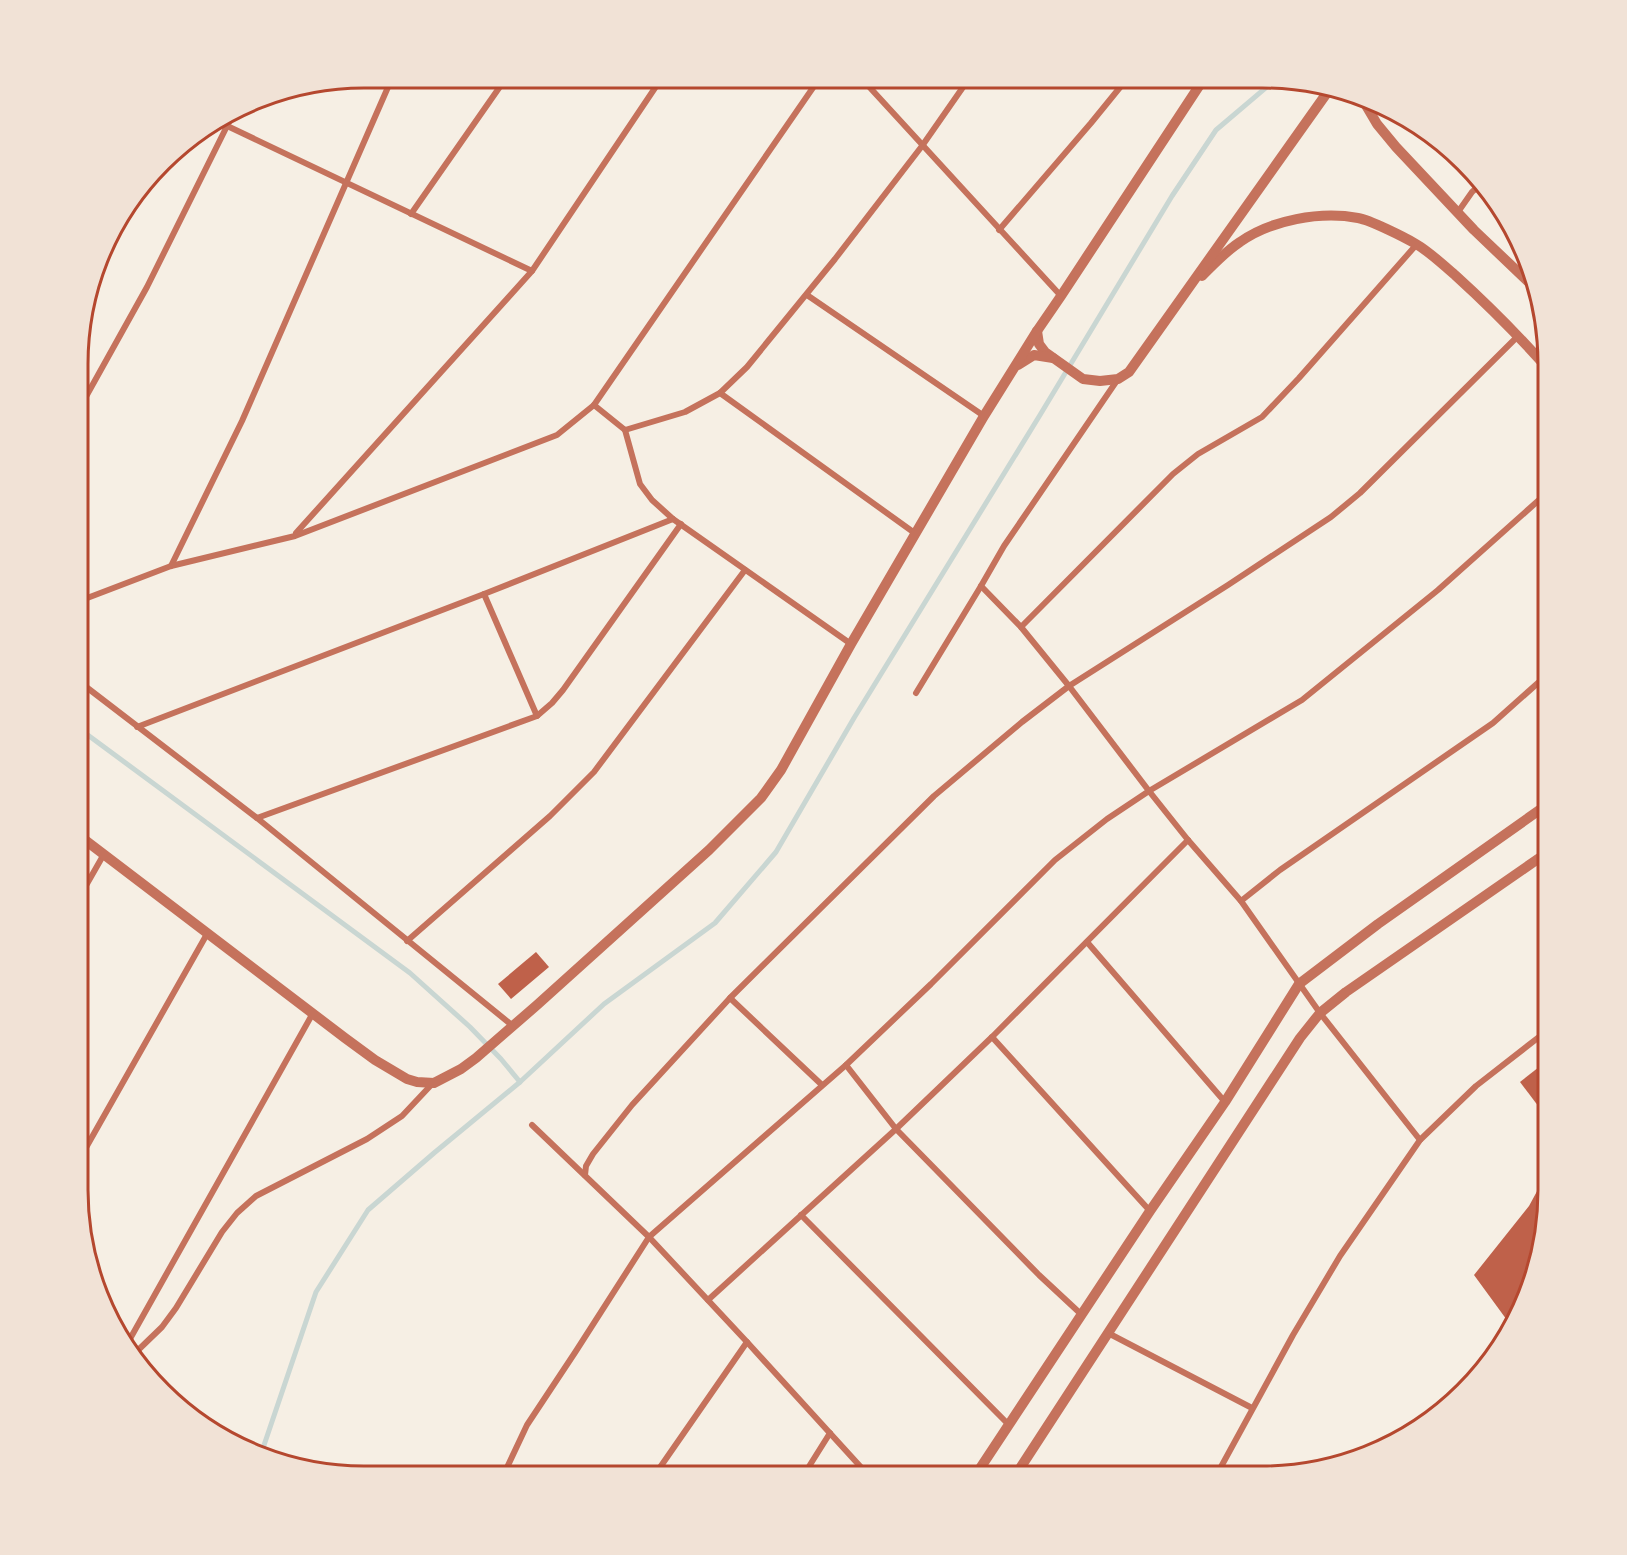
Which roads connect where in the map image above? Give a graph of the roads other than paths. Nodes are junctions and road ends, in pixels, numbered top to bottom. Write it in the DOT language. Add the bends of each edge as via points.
graph roads {
  1 [pos="388,88"];
  2 [pos="499,88"];
  3 [pos="655,88"];
  4 [pos="813,88"];
  5 [pos="870,88"];
  6 [pos="962,88"];
  7 [pos="1119,88"];
  8 [pos="1198,88"];
  9 [pos="1325,96"];
  10 [pos="1368,109"];
  11 [pos="228,126"];
  12 [pos="922,146"];
  13 [pos="347,183"];
  14 [pos="1476,189"];
  15 [pos="1458,212"];
  16 [pos="411,214"];
  17 [pos="999,230"];
  18 [pos="1417,244"];
  19 [pos="532,272"];
  20 [pos="1525,278"];
  21 [pos="807,296"];
  22 [pos="1061,296"];
  23 [pos="1182,297"];
  24 [pos="1036,331"];
  25 [pos="1518,336"];
  26 [pos="1053,358"];
  27 [pos="1538,358"];
  28 [pos="1014,367"];
  29 [pos="1118,379"];
  30 [pos="88,393"];
  31 [pos="720,393"];
  32 [pos="594,405"];
  33 [pos="984,416"];
  34 [pos="625,430"];
  35 [pos="1538,501"];
  36 [pos="673,519"];
  37 [pos="681,524"];
  38 [pos="916,534"];
  39 [pos="294,536"];
  40 [pos="171,566"];
  41 [pos="745,570"];
  42 [pos="981,586"];
  43 [pos="484,594"];
  44 [pos="88,598"];
  45 [pos="1021,627"];
  46 [pos="851,644"];
  47 [pos="1538,683"];
  48 [pos="1069,686"];
  49 [pos="88,688"];
  50 [pos="916,693"];
  51 [pos="537,716"];
  52 [pos="137,727"];
  53 [pos="1149,791"];
  54 [pos="1538,811"];
  55 [pos="257,818"];
  56 [pos="1188,840"];
  57 [pos="88,842"];
  58 [pos="104,854"];
  59 [pos="1538,859"];
  60 [pos="88,882"];
  61 [pos="1241,901"];
  62 [pos="207,934"];
  63 [pos="407,940"];
  64 [pos="1087,942"];
  65 [pos="1299,984"];
  66 [pos="730,998"];
  67 [pos="313,1013"];
  68 [pos="1320,1013"];
  69 [pos="513,1026"];
  70 [pos="992,1037"];
  71 [pos="1538,1038"];
  72 [pos="846,1065"];
  73 [pos="434,1083"];
  74 [pos="822,1085"];
  75 [pos="1225,1102"];
  76 [pos="531,1125"];
  77 [pos="896,1128"];
  78 [pos="1420,1140"];
  79 [pos="88,1144"];
  80 [pos="585,1175"];
  81 [pos="1150,1212"];
  82 [pos="801,1215"];
  83 [pos="649,1237"];
  84 [pos="708,1300"];
  85 [pos="1082,1315"];
  86 [pos="1108,1333"];
  87 [pos="131,1338"];
  88 [pos="747,1342"];
  89 [pos="139,1350"];
  90 [pos="1252,1408"];
  91 [pos="1009,1425"];
  92 [pos="830,1433"];
  93 [pos="508,1466"];
  94 [pos="661,1466"];
  95 [pos="809,1466"];
  96 [pos="860,1466"];
  97 [pos="982,1466"];
  98 [pos="1022,1466"];
  99 [pos="1221,1466"];
  1 -- 13 [label="street"];
  2 -- 16 [label="street"];
  3 -- 19 [label="street"];
  4 -- 32 [label="street"];
  5 -- 12 [label="street"];
  6 -- 12 [label="street"];
  7 -- 17 [label="street"];
  8 -- 22 [label="street"];
  9 -- 23 [label="street"];
  10 -- 15 [label="street" via="1396,147"];
  11 -- 13 [label="street"];
  11 -- 30 [label="street" via="147,287"];
  12 -- 17 [label="street"];
  12 -- 21 [label="street"];
  13 -- 16 [label="street"];
  13 -- 40 [label="street" via="242,421"];
  14 -- 15 [label="street"];
  15 -- 20 [label="street"];
  16 -- 19 [label="street"];
  17 -- 22 [label="street"];
  18 -- 23 [label="street" via="1359,218 1313,216 1275,225 1239,243"];
  18 -- 25 [label="street"];
  18 -- 45 [label="street" via="1262,417 1198,454 1173,474"];
  19 -- 39 [label="street"];
  21 -- 31 [label="street"];
  21 -- 33 [label="street"];
  22 -- 24 [label="street"];
  23 -- 29 [label="street" via="1130,372"];
  24 -- 26 [label="street" via="1045,352"];
  24 -- 28 [label="street"];
  25 -- 27 [label="street"];
  25 -- 48 [label="street" via="1331,517"];
  26 -- 28 [label="street" via="1034,355"];
  26 -- 29 [label="street" via="1083,379"];
  28 -- 33 [label="street"];
  29 -- 42 [label="street"];
  31 -- 34 [label="street" via="685,412"];
  31 -- 38 [label="street"];
  32 -- 34 [label="street"];
  32 -- 39 [label="street" via="557,435"];
  33 -- 38 [label="street"];
  34 -- 36 [label="street" via="640,484"];
  35 -- 53 [label="street" via="1438,590 1302,700"];
  36 -- 37 [label="street"];
  36 -- 43 [label="street"];
  37 -- 41 [label="street"];
  37 -- 51 [label="street" via="563,690"];
  38 -- 46 [label="street"];
  39 -- 40 [label="street"];
  40 -- 44 [label="street"];
  41 -- 46 [label="street"];
  41 -- 63 [label="street" via="594,772 550,816"];
  42 -- 45 [label="street"];
  42 -- 50 [label="street"];
  43 -- 51 [label="street"];
  43 -- 52 [label="street"];
  45 -- 48 [label="street"];
  46 -- 69 [label="street" via="781,770 761,798 709,850"];
  47 -- 61 [label="street" via="1493,723"];
  48 -- 53 [label="street"];
  48 -- 66 [label="street" via="934,796"];
  49 -- 52 [label="street"];
  51 -- 55 [label="street"];
  52 -- 55 [label="street"];
  53 -- 56 [label="street"];
  53 -- 72 [label="street" via="1055,860"];
  54 -- 65 [label="street"];
  55 -- 63 [label="street"];
  56 -- 61 [label="street"];
  56 -- 64 [label="street"];
  57 -- 58 [label="street"];
  58 -- 60 [label="street"];
  58 -- 62 [label="street"];
  59 -- 68 [label="street"];
  61 -- 65 [label="street"];
  62 -- 67 [label="street"];
  62 -- 79 [label="street"];
  63 -- 69 [label="street"];
  64 -- 70 [label="street"];
  64 -- 75 [label="street"];
  65 -- 68 [label="street"];
  65 -- 75 [label="street"];
  66 -- 74 [label="street"];
  66 -- 80 [label="street" via="632,1105 589,1161"];
  67 -- 73 [label="street" via="407,1079"];
  67 -- 87 [label="street"];
  68 -- 78 [label="street"];
  68 -- 86 [label="street"];
  69 -- 73 [label="street" via="461,1069"];
  70 -- 77 [label="street"];
  70 -- 81 [label="street"];
  71 -- 78 [label="street" via="1476,1086"];
  72 -- 74 [label="street"];
  72 -- 77 [label="street"];
  73 -- 89 [label="street" via="402,1116 367,1139 256,1196 243,1207 222,1232 176,1308"];
  74 -- 83 [label="street"];
  75 -- 81 [label="street"];
  76 -- 80 [label="street"];
  77 -- 82 [label="street"];
  77 -- 85 [label="street"];
  78 -- 90 [label="street" via="1340,1256"];
  80 -- 83 [label="street"];
  81 -- 85 [label="street"];
  82 -- 84 [label="street"];
  82 -- 91 [label="street"];
  83 -- 84 [label="street"];
  83 -- 93 [label="street" via="527,1425"];
  84 -- 88 [label="street"];
  85 -- 91 [label="street"];
  86 -- 90 [label="street"];
  86 -- 98 [label="street"];
  88 -- 92 [label="street"];
  88 -- 94 [label="street"];
  90 -- 99 [label="street"];
  91 -- 97 [label="street"];
  92 -- 95 [label="street"];
  92 -- 96 [label="street"];
}
